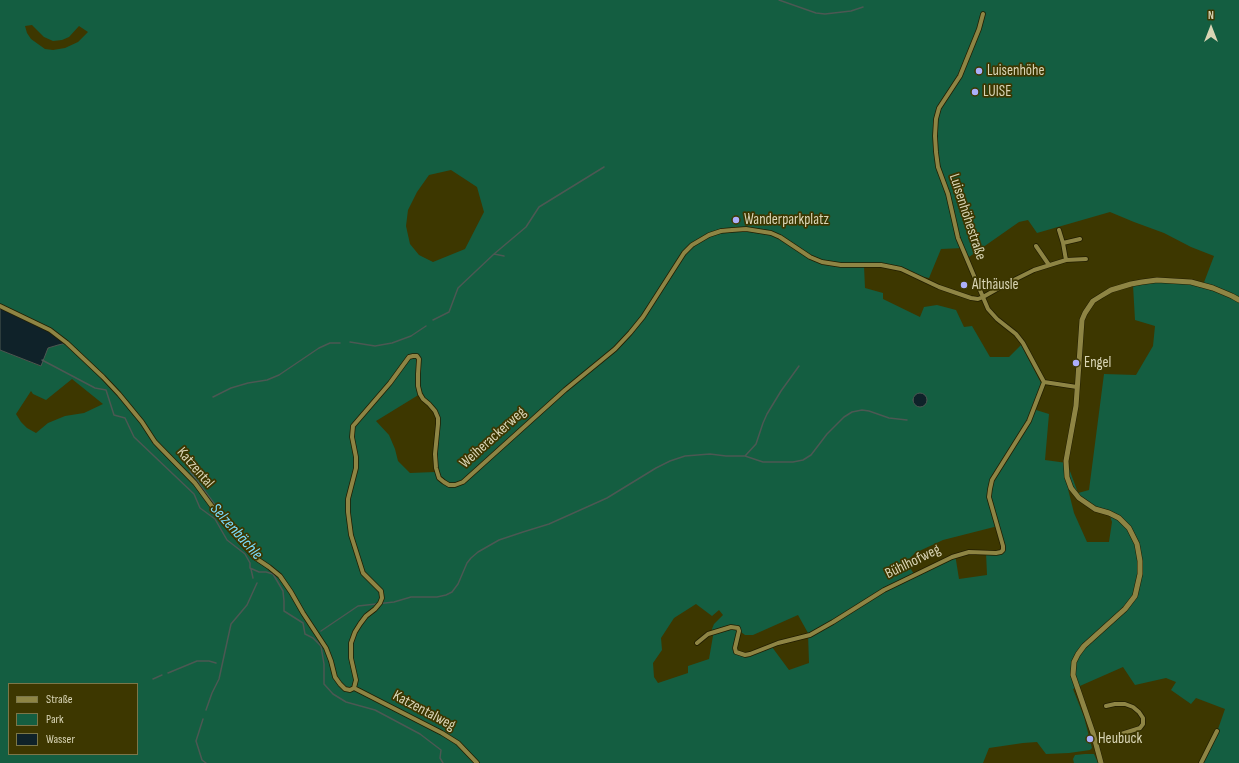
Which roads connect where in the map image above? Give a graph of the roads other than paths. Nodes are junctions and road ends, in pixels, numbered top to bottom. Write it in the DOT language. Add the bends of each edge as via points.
graph roads {
  1 [pos="984,14"];
  2 [pos="1059,230"];
  3 [pos="1080,239"];
  4 [pos="1063,243"];
  5 [pos="1036,246"];
  6 [pos="1086,258"];
  7 [pos="1066,260"];
  8 [pos="1049,265"];
  9 [pos="983,297"];
  10 [pos="1239,300"];
  11 [pos="0,306"];
  12 [pos="1044,382"];
  13 [pos="1077,387"];
  14 [pos="697,643"];
  15 [pos="354,688"];
  16 [pos="1106,706"];
  17 [pos="1217,731"];
  18 [pos="1096,742"];
  19 [pos="477,763"];
  20 [pos="1101,763"];
  21 [pos="1201,763"];
  1 -- 9 [label="street, Luisenhöhestraße" via="960,76 939,108 935,136 938,167 948,194 958,238"];
  2 -- 4 [label="street"];
  3 -- 4 [label="street"];
  4 -- 7 [label="street"];
  5 -- 8 [label="street"];
  6 -- 7 [label="street"];
  7 -- 8 [label="street"];
  8 -- 9 [label="street"];
  9 -- 12 [label="street, Luisenhöhestraße" via="988,309 1023,343"];
  9 -- 15 [label="street, Weiherackerweg" via="970,298 901,269 881,265 841,265 822,262 780,237 759,230 739,229 709,235 684,253 643,317 614,349 463,482 455,485 449,485 439,478 435,454 438,418 420,394 419,359 417,356 410,357 353,426 352,438 356,457 348,499 351,535 363,573 381,591 382,598 354,632 351,643 351,658 356,680"];
  10 -- 13 [label="street" via="1213,288 1191,282 1157,280 1111,290 1093,301 1082,320"];
  11 -- 15 [label="street, Katzental" via="50,330 119,394 155,442 195,483 225,524 254,557 280,576 326,648 340,684 345,689"];
  12 -- 13 [label="street"];
  12 -- 14 [label="street, Bühlhofweg" via="1029,421 992,480 989,497 1003,546 1001,552 969,552 952,557 884,590 810,635 778,643 750,654 736,652 738,628 731,627 708,634"];
  13 -- 18 [label="street" via="1066,461 1067,477 1079,498 1096,509 1119,518 1129,528 1137,544 1140,561 1135,596 1125,609 1084,646 1074,662 1072,675"];
  15 -- 19 [label="street, Katzentalweg" via="442,733 458,743"];
  16 -- 18 [label="street" via="1125,704 1133,707 1143,718 1143,724 1140,728"];
  17 -- 21 [label="street"];
  18 -- 20 [label="street"];
}
